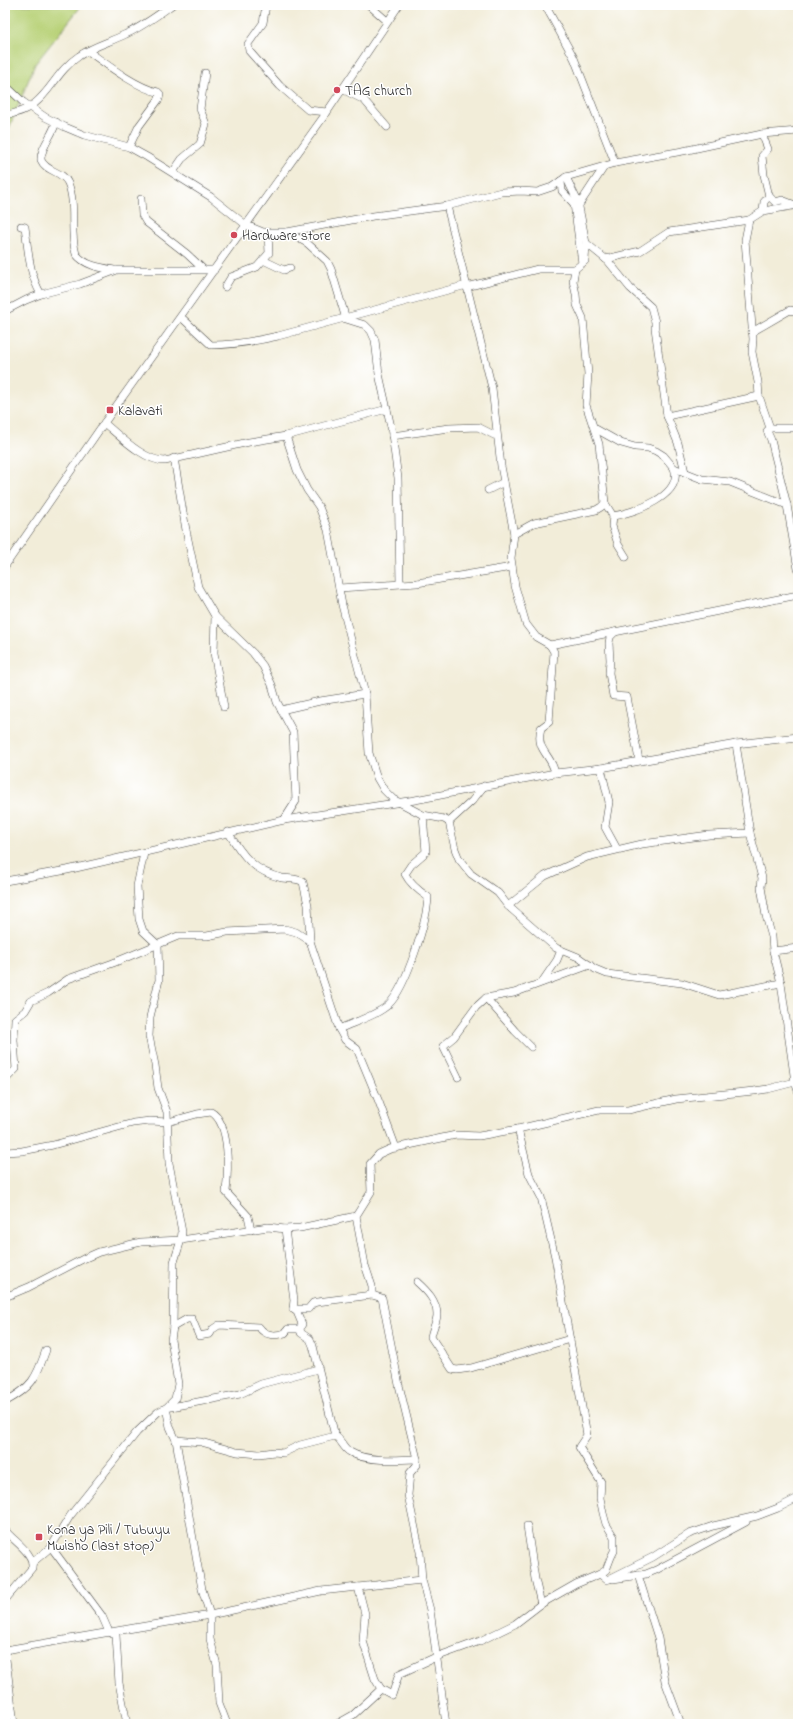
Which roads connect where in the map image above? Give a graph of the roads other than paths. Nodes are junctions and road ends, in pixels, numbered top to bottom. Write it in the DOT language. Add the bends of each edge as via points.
graph roads {
  1 [pos="172,5"];
  2 [pos="266,5"];
  3 [pos="369,5"];
  4 [pos="399,5"];
  5 [pos="545,5"];
  6 [pos="387,22"];
  7 [pos="88,51"];
  8 [pos="205,73"];
  9 [pos="5,84"];
  10 [pos="342,89"];
  11 [pos="31,108"];
  12 [pos="327,112"];
  13 [pos="5,115"];
  14 [pos="56,122"];
  15 [pos="387,127"];
  16 [pos="798,131"];
  17 [pos="762,134"];
  18 [pos="129,147"];
  19 [pos="615,163"];
  20 [pos="604,167"];
  21 [pos="172,172"];
  22 [pos="564,179"];
  23 [pos="769,196"];
  24 [pos="141,199"];
  25 [pos="579,205"];
  26 [pos="797,205"];
  27 [pos="447,206"];
  28 [pos="763,211"];
  29 [pos="749,220"];
  30 [pos="246,224"];
  31 [pos="21,226"];
  32 [pos="287,232"];
  33 [pos="268,233"];
  34 [pos="586,243"];
  35 [pos="606,259"];
  36 [pos="263,260"];
  37 [pos="582,263"];
  38 [pos="290,268"];
  39 [pos="203,269"];
  40 [pos="575,269"];
  41 [pos="117,270"];
  42 [pos="214,270"];
  43 [pos="225,287"];
  44 [pos="465,287"];
  45 [pos="41,294"];
  46 [pos="5,311"];
  47 [pos="798,312"];
  48 [pos="181,317"];
  49 [pos="345,317"];
  50 [pos="752,332"];
  51 [pos="759,396"];
  52 [pos="387,409"];
  53 [pos="667,416"];
  54 [pos="104,423"];
  55 [pos="770,428"];
  56 [pos="798,428"];
  57 [pos="596,429"];
  58 [pos="494,434"];
  59 [pos="286,436"];
  60 [pos="392,436"];
  61 [pos="174,458"];
  62 [pos="674,468"];
  63 [pos="685,472"];
  64 [pos="504,482"];
  65 [pos="488,490"];
  66 [pos="605,503"];
  67 [pos="788,505"];
  68 [pos="613,516"];
  69 [pos="514,534"];
  70 [pos="796,546"];
  71 [pos="626,557"];
  72 [pos="5,566"];
  73 [pos="512,567"];
  74 [pos="798,569"];
  75 [pos="400,583"];
  76 [pos="339,588"];
  77 [pos="798,595"];
  78 [pos="215,616"];
  79 [pos="615,632"];
  80 [pos="550,644"];
  81 [pos="365,694"];
  82 [pos="224,707"];
  83 [pos="281,710"];
  84 [pos="798,737"];
  85 [pos="736,744"];
  86 [pos="638,760"];
  87 [pos="601,768"];
  88 [pos="555,773"];
  89 [pos="484,786"];
  90 [pos="399,802"];
  91 [pos="423,815"];
  92 [pos="284,820"];
  93 [pos="449,822"];
  94 [pos="228,832"];
  95 [pos="750,833"];
  96 [pos="617,849"];
  97 [pos="144,853"];
  98 [pos="5,881"];
  99 [pos="508,906"];
  100 [pos="310,941"];
  101 [pos="158,945"];
  102 [pos="798,948"];
  103 [pos="561,950"];
  104 [pos="773,951"];
  105 [pos="590,965"];
  106 [pos="542,983"];
  107 [pos="781,983"];
  108 [pos="486,998"];
  109 [pos="339,1029"];
  110 [pos="531,1047"];
  111 [pos="458,1077"];
  112 [pos="5,1080"];
  113 [pos="795,1082"];
  114 [pos="798,1091"];
  115 [pos="168,1122"];
  116 [pos="518,1129"];
  117 [pos="396,1148"];
  118 [pos="5,1152"];
  119 [pos="356,1216"];
  120 [pos="285,1229"];
  121 [pos="251,1230"];
  122 [pos="181,1240"];
  123 [pos="417,1282"];
  124 [pos="372,1295"];
  125 [pos="5,1297"];
  126 [pos="293,1309"];
  127 [pos="173,1327"];
  128 [pos="300,1329"];
  129 [pos="570,1339"];
  130 [pos="46,1350"];
  131 [pos="318,1369"];
  132 [pos="5,1402"];
  133 [pos="166,1408"];
  134 [pos="335,1436"];
  135 [pos="176,1440"];
  136 [pos="417,1458"];
  137 [pos="798,1498"];
  138 [pos="758,1516"];
  139 [pos="526,1526"];
  140 [pos="6,1534"];
  141 [pos="51,1547"];
  142 [pos="32,1563"];
  143 [pos="600,1574"];
  144 [pos="638,1575"];
  145 [pos="422,1580"];
  146 [pos="607,1580"];
  147 [pos="358,1587"];
  148 [pos="5,1600"];
  149 [pos="541,1604"];
  150 [pos="210,1615"];
  151 [pos="110,1632"];
  152 [pos="5,1650"];
  153 [pos="436,1656"];
  154 [pos="381,1689"];
  155 [pos="14,1724"];
  156 [pos="127,1724"];
  157 [pos="227,1724"];
  158 [pos="337,1724"];
  159 [pos="446,1724"];
  160 [pos="682,1724"];
  1 -- 7 [label="street" via="132,31"];
  2 -- 12 [label="street" via="263,23 248,44 249,51 280,86 308,110"];
  3 -- 6 [label="street"];
  4 -- 6 [label="street"];
  5 -- 19 [label="street" via="574,58"];
  6 -- 10 [label="street"];
  7 -- 11 [label="street" via="72,62"];
  7 -- 18 [label="street" via="139,84 160,94"];
  8 -- 21 [label="street" via="200,109 206,124 200,144 182,159"];
  9 -- 11 [label="street"];
  10 -- 12 [label="street"];
  10 -- 15 [label="street" via="364,100"];
  11 -- 13 [label="street"];
  11 -- 14 [label="street"];
  12 -- 30 [label="street"];
  14 -- 18 [label="street" via="84,135"];
  14 -- 41 [label="street" via="54,131 42,151 41,160 46,168 63,176 68,185 75,253 90,264"];
  16 -- 17 [label="street"];
  17 -- 19 [label="street"];
  17 -- 23 [label="street" via="768,149 762,156"];
  18 -- 21 [label="street"];
  19 -- 20 [label="street"];
  20 -- 22 [label="street" via="582,171"];
  20 -- 25 [label="street"];
  21 -- 30 [label="street"];
  22 -- 25 [label="street"];
  22 -- 27 [label="street" via="540,192 501,192"];
  22 -- 37 [label="street" via="562,191 574,204"];
  23 -- 26 [label="street" via="775,202 782,200"];
  23 -- 28 [label="street" via="764,202"];
  24 -- 39 [label="street" via="142,217 146,222 182,249"];
  25 -- 34 [label="street"];
  26 -- 28 [label="street"];
  27 -- 32 [label="street" via="365,217"];
  27 -- 44 [label="street"];
  28 -- 29 [label="street"];
  29 -- 35 [label="street" via="669,232 640,251"];
  29 -- 50 [label="street" via="746,240"];
  30 -- 33 [label="street" via="255,230"];
  30 -- 42 [label="street"];
  31 -- 45 [label="street" via="25,227 31,265"];
  32 -- 33 [label="street"];
  32 -- 49 [label="street" via="307,243 327,261"];
  33 -- 36 [label="street" via="269,253"];
  34 -- 35 [label="street"];
  34 -- 37 [label="street" via="585,261"];
  35 -- 53 [label="street" via="635,293 651,307"];
  36 -- 38 [label="street" via="284,270"];
  36 -- 43 [label="street" via="257,268 231,277"];
  37 -- 40 [label="street"];
  39 -- 41 [label="street"];
  39 -- 42 [label="street"];
  40 -- 44 [label="street" via="538,269"];
  40 -- 57 [label="street" via="573,281 577,305 583,318 588,374 586,405"];
  41 -- 45 [label="street" via="80,284"];
  42 -- 48 [label="street"];
  44 -- 49 [label="street"];
  44 -- 64 [label="street" via="490,376"];
  45 -- 46 [label="street"];
  47 -- 50 [label="street" via="790,310"];
  48 -- 49 [label="street" via="211,345 222,345 258,340"];
  48 -- 54 [label="street"];
  49 -- 52 [label="street" via="348,321 364,325 373,335"];
  50 -- 51 [label="street" via="752,352"];
  51 -- 53 [label="street"];
  51 -- 55 [label="street"];
  52 -- 59 [label="street"];
  52 -- 60 [label="street"];
  53 -- 63 [label="street" via="678,443"];
  54 -- 61 [label="street" via="153,460"];
  54 -- 72 [label="street"];
  55 -- 56 [label="street"];
  55 -- 67 [label="street" via="767,431"];
  57 -- 62 [label="street" via="627,445 656,451"];
  57 -- 66 [label="street"];
  58 -- 60 [label="street" via="478,427 449,428"];
  59 -- 61 [label="street"];
  59 -- 76 [label="street" via="297,470 326,522"];
  60 -- 75 [label="street" via="398,478"];
  61 -- 78 [label="street" via="196,580"];
  62 -- 63 [label="street"];
  62 -- 68 [label="street" via="675,480 667,493 636,511"];
  63 -- 67 [label="street" via="702,479 730,482"];
  64 -- 65 [label="street"];
  64 -- 69 [label="street"];
  66 -- 68 [label="street"];
  66 -- 69 [label="street" via="596,510 528,525"];
  67 -- 70 [label="street"];
  68 -- 71 [label="street" via="612,526"];
  69 -- 73 [label="street"];
  70 -- 74 [label="street"];
  73 -- 75 [label="street" via="417,583"];
  73 -- 80 [label="street" via="526,624 536,636"];
  75 -- 76 [label="street"];
  76 -- 81 [label="street"];
  77 -- 79 [label="street"];
  78 -- 82 [label="street" via="214,653"];
  78 -- 83 [label="street" via="258,660 269,679"];
  79 -- 80 [label="street"];
  79 -- 86 [label="street" via="609,643 609,673 613,696 627,697"];
  80 -- 88 [label="street" via="554,655 549,722 541,728 539,740"];
  81 -- 83 [label="street"];
  81 -- 90 [label="street" via="371,761 381,786 390,797"];
  83 -- 92 [label="street" via="293,732 296,799"];
  84 -- 85 [label="street"];
  85 -- 86 [label="street"];
  85 -- 95 [label="street"];
  86 -- 87 [label="street"];
  87 -- 88 [label="street"];
  87 -- 96 [label="street" via="609,802 605,828"];
  88 -- 89 [label="street"];
  89 -- 90 [label="street"];
  89 -- 93 [label="street"];
  90 -- 91 [label="street"];
  90 -- 92 [label="street"];
  91 -- 93 [label="street"];
  91 -- 109 [label="street" via="426,852 405,874 419,891 428,897 423,931 399,990 390,1003 381,1010"];
  92 -- 94 [label="street"];
  93 -- 99 [label="street" via="459,859 471,874 498,893"];
  94 -- 97 [label="street"];
  94 -- 100 [label="street" via="254,867 278,877 302,881 308,905"];
  95 -- 96 [label="street" via="709,835"];
  95 -- 104 [label="street" via="762,878 761,887"];
  96 -- 99 [label="street" via="587,857 544,876"];
  97 -- 98 [label="street"];
  97 -- 101 [label="street" via="137,886 139,919 143,931"];
  99 -- 103 [label="street"];
  100 -- 101 [label="street" via="296,932 285,929 178,936"];
  100 -- 109 [label="street"];
  101 -- 112 [label="street" via="68,979 31,1001 25,1012 15,1020 16,1069"];
  101 -- 115 [label="street" via="159,980 150,1017 149,1036 158,1088"];
  102 -- 104 [label="street"];
  103 -- 105 [label="street"];
  103 -- 106 [label="street"];
  104 -- 107 [label="street"];
  105 -- 106 [label="street"];
  105 -- 107 [label="street" via="607,974 682,983 719,995"];
  106 -- 108 [label="street" via="506,996"];
  107 -- 113 [label="street"];
  108 -- 110 [label="street"];
  108 -- 111 [label="street" via="476,1007 454,1037 443,1046"];
  109 -- 117 [label="street" via="345,1040 357,1049"];
  113 -- 114 [label="street"];
  113 -- 116 [label="street" via="761,1090 676,1099 628,1110 599,1110"];
  115 -- 118 [label="street" via="133,1123 44,1147"];
  115 -- 121 [label="street" via="209,1112 215,1116 227,1145 226,1192 248,1216"];
  115 -- 122 [label="street" via="168,1154 182,1227"];
  116 -- 117 [label="street" via="479,1136 456,1135"];
  116 -- 129 [label="street" via="529,1174 541,1197"];
  117 -- 119 [label="street" via="380,1153 371,1162 371,1192"];
  119 -- 120 [label="street"];
  119 -- 124 [label="street"];
  120 -- 121 [label="street" via="268,1227"];
  120 -- 126 [label="street"];
  121 -- 122 [label="street"];
  122 -- 125 [label="street" via="141,1242 99,1252"];
  122 -- 127 [label="street" via="174,1262"];
  123 -- 129 [label="street" via="428,1292 437,1315 430,1337 452,1368 457,1370"];
  124 -- 126 [label="street" via="317,1302 308,1309"];
  124 -- 136 [label="street" via="382,1298"];
  126 -- 128 [label="street" via="302,1324"];
  127 -- 128 [label="street" via="192,1319 199,1336 210,1334 219,1326 259,1327 263,1332 272,1335 285,1333 288,1329"];
  127 -- 133 [label="street" via="171,1347 178,1384 175,1399"];
  128 -- 131 [label="street" via="300,1333 312,1343"];
  129 -- 143 [label="street" via="587,1435 579,1447 601,1482 600,1498 603,1513 614,1537 612,1557 606,1570"];
  130 -- 132 [label="street" via="34,1380"];
  131 -- 133 [label="street" via="261,1384 240,1394"];
  131 -- 134 [label="street"];
  133 -- 135 [label="street"];
  133 -- 141 [label="street" via="158,1412 124,1448 70,1516"];
  134 -- 135 [label="street" via="300,1445 283,1453 259,1454 237,1452 202,1442"];
  134 -- 136 [label="street" via="347,1450 361,1457"];
  135 -- 150 [label="street" via="197,1562"];
  136 -- 145 [label="street" via="417,1465 410,1473 408,1495 420,1552"];
  137 -- 138 [label="street"];
  138 -- 144 [label="street" via="656,1570"];
  138 -- 146 [label="street" via="689,1534 653,1557"];
  139 -- 149 [label="street"];
  140 -- 142 [label="street" via="24,1549"];
  141 -- 142 [label="street"];
  141 -- 151 [label="street" via="102,1616"];
  142 -- 148 [label="street" via="32,1568"];
  143 -- 146 [label="street"];
  143 -- 149 [label="street"];
  144 -- 146 [label="street"];
  144 -- 160 [label="street" via="658,1638 665,1681"];
  145 -- 147 [label="street"];
  145 -- 153 [label="street" via="430,1610"];
  147 -- 150 [label="street" via="294,1596"];
  147 -- 154 [label="street" via="365,1614 363,1641"];
  149 -- 153 [label="street" via="515,1624 480,1641"];
  150 -- 151 [label="street"];
  150 -- 157 [label="street" via="210,1639 217,1665 219,1703"];
  151 -- 152 [label="street"];
  151 -- 156 [label="street" via="116,1635 119,1683"];
  152 -- 155 [label="street"];
  153 -- 154 [label="street" via="399,1674 392,1695"];
  153 -- 159 [label="street"];
  154 -- 158 [label="street" via="352,1715"];
}
